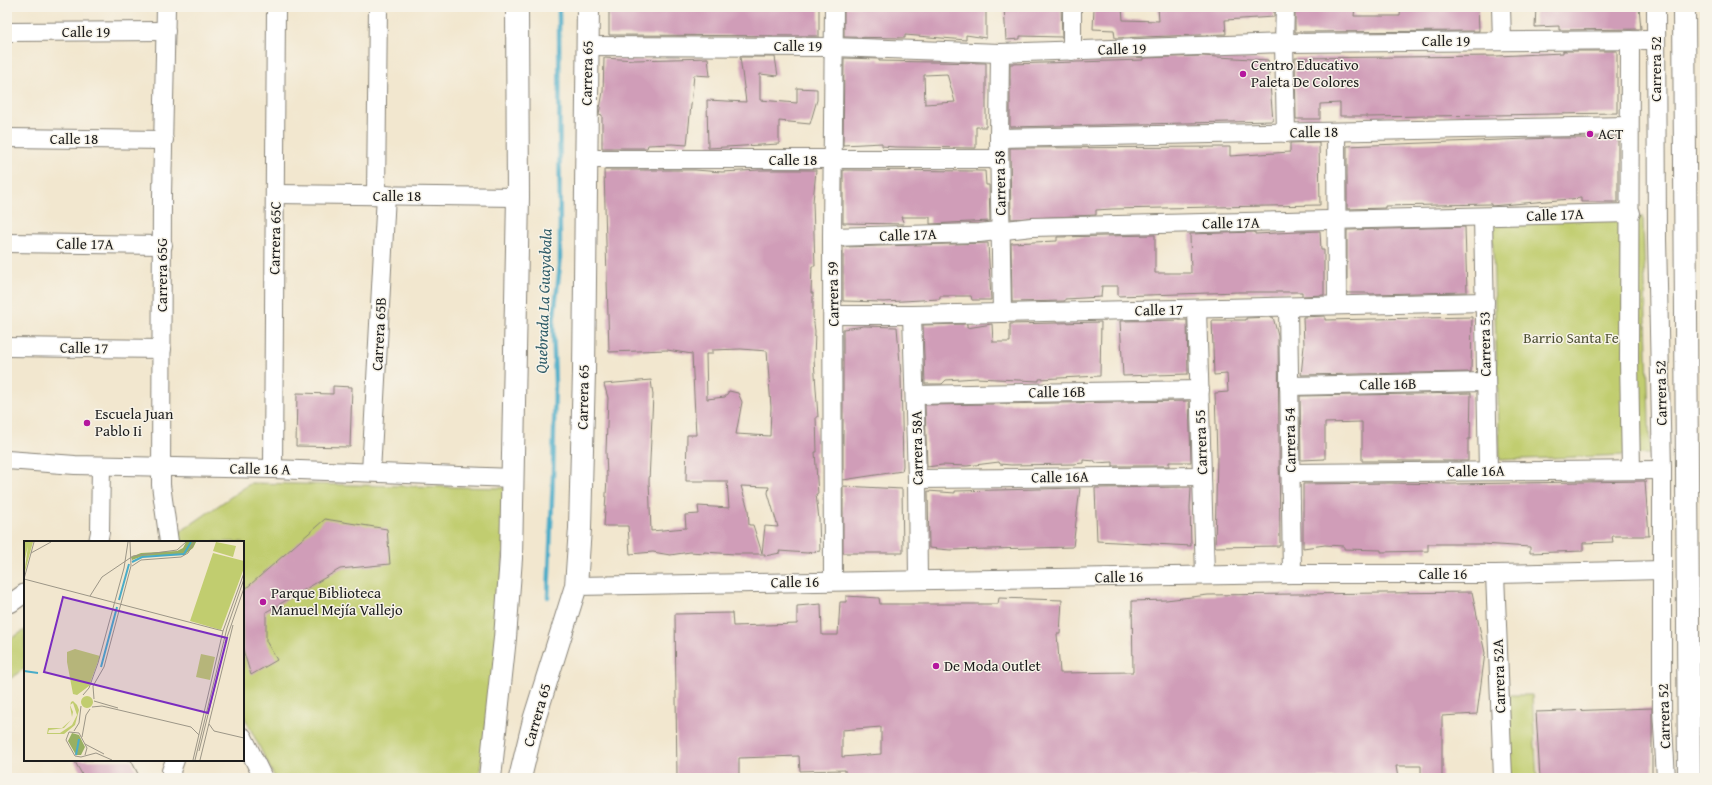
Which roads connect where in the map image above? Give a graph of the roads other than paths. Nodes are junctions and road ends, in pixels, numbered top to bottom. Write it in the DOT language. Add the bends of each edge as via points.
graph roads {
  1 [pos="166,7"];
  2 [pos="276,7"];
  3 [pos="378,7"];
  4 [pos="517,7"];
  5 [pos="588,7"];
  6 [pos="834,7"];
  7 [pos="1072,7"];
  8 [pos="1285,7"];
  9 [pos="1501,7"];
  10 [pos="1656,7"];
  11 [pos="1684,7"];
  12 [pos="166,31"];
  13 [pos="7,32"];
  14 [pos="1630,40"];
  15 [pos="1656,40"];
  16 [pos="1502,41"];
  17 [pos="1284,42"];
  18 [pos="588,46"];
  19 [pos="833,46"];
  20 [pos="1072,51"];
  21 [pos="1000,53"];
  22 [pos="1629,126"];
  23 [pos="1336,132"];
  24 [pos="1286,133"];
  25 [pos="7,138"];
  26 [pos="999,138"];
  27 [pos="164,140"];
  28 [pos="586,159"];
  29 [pos="1000,159"];
  30 [pos="833,160"];
  31 [pos="276,194"];
  32 [pos="381,196"];
  33 [pos="518,197"];
  34 [pos="1631,213"];
  35 [pos="1483,217"];
  36 [pos="1336,220"];
  37 [pos="1000,230"];
  38 [pos="832,237"];
  39 [pos="7,243"];
  40 [pos="163,245"];
  41 [pos="1485,302"];
  42 [pos="1337,305"];
  43 [pos="1288,307"];
  44 [pos="1197,308"];
  45 [pos="1002,313"];
  46 [pos="833,315"];
  47 [pos="912,316"];
  48 [pos="7,347"];
  49 [pos="162,349"];
  50 [pos="1486,382"];
  51 [pos="1289,386"];
  52 [pos="1200,390"];
  53 [pos="915,395"];
  54 [pos="7,460"];
  55 [pos="101,466"];
  56 [pos="161,467"];
  57 [pos="273,469"];
  58 [pos="1631,470"];
  59 [pos="1662,470"];
  60 [pos="1488,471"];
  61 [pos="372,472"];
  62 [pos="1290,474"];
  63 [pos="1202,476"];
  64 [pos="513,478"];
  65 [pos="917,479"];
  66 [pos="98,541"];
  67 [pos="170,541"];
  68 [pos="1662,570"];
  69 [pos="1292,574"];
  70 [pos="1495,574"];
  71 [pos="1205,575"];
  72 [pos="918,580"];
  73 [pos="833,581"];
  74 [pos="576,586"];
  75 [pos="245,743"];
  76 [pos="175,761"];
  77 [pos="172,778"];
  78 [pos="263,778"];
  79 [pos="490,778"];
  80 [pos="520,778"];
  81 [pos="1503,778"];
  82 [pos="1666,778"];
  83 [pos="1689,778"];
  1 -- 12 [label="street, Carrera 65G"];
  2 -- 31 [label="street, Carrera 65C"];
  3 -- 32 [label="street, Carrera 65B"];
  4 -- 33 [label="main road"];
  5 -- 18 [label="main road, Carrera 65"];
  6 -- 19 [label="street, Carrera 59"];
  7 -- 20 [label="street"];
  8 -- 17 [label="street"];
  9 -- 16 [label="street"];
  10 -- 15 [label="street, Carrera 52"];
  11 -- 83 [label="main road, Carrera 52"];
  12 -- 13 [label="street, Calle 19"];
  12 -- 27 [label="street, Carrera 65G"];
  14 -- 15 [label="street, Calle 19"];
  14 -- 16 [label="street, Calle 19"];
  14 -- 22 [label="street, Carrera 52"];
  15 -- 59 [label="street, Carrera 52"];
  16 -- 17 [label="street, Calle 19"];
  17 -- 20 [label="street, Calle 19"];
  17 -- 24 [label="street"];
  18 -- 19 [label="street, Calle 19"];
  18 -- 28 [label="main road, Carrera 65"];
  19 -- 21 [label="street, Calle 19"];
  19 -- 30 [label="street, Carrera 59"];
  20 -- 21 [label="street, Calle 19"];
  21 -- 26 [label="street, Carrera 58"];
  22 -- 23 [label="street, Calle 18"];
  22 -- 34 [label="street, Carrera 52"];
  23 -- 24 [label="street, Calle 18"];
  23 -- 36 [label="street"];
  24 -- 26 [label="street, Calle 18"];
  25 -- 27 [label="street, Calle 18"];
  26 -- 29 [label="street, Carrera 58"];
  27 -- 40 [label="street, Carrera 65G"];
  28 -- 30 [label="street, Calle 18"];
  28 -- 74 [label="main road, Carrera 65" via="584,371"];
  29 -- 30 [label="street, Calle 18"];
  29 -- 37 [label="street, Carrera 58"];
  30 -- 38 [label="street, Carrera 59"];
  31 -- 32 [label="street, Calle 18"];
  31 -- 57 [label="street, Carrera 65C"];
  32 -- 33 [label="street, Calle 18"];
  32 -- 61 [label="street, Carrera 65B"];
  33 -- 64 [label="main road"];
  34 -- 35 [label="street, Calle 17A"];
  34 -- 58 [label="street, Carrera 52"];
  35 -- 36 [label="street, Calle 17A"];
  35 -- 41 [label="street, Carrera 53"];
  36 -- 37 [label="street, Calle 17A" via="1032,227"];
  36 -- 42 [label="street"];
  37 -- 38 [label="street, Calle 17A" via="979,233"];
  37 -- 45 [label="street, Carrera 58"];
  38 -- 46 [label="street, Carrera 59"];
  39 -- 40 [label="street, Calle 17A"];
  40 -- 49 [label="street, Carrera 65G"];
  41 -- 42 [label="street, Calle 17"];
  41 -- 50 [label="street, Carrera 53"];
  42 -- 43 [label="street, Calle 17"];
  43 -- 44 [label="street, Calle 17"];
  43 -- 51 [label="street, Carrera 54"];
  44 -- 45 [label="street, Calle 17"];
  44 -- 52 [label="street, Carrera 55"];
  45 -- 47 [label="street, Calle 17"];
  46 -- 47 [label="street, Calle 17"];
  46 -- 73 [label="street, Carrera 59"];
  47 -- 53 [label="street, Carrera 58A"];
  48 -- 49 [label="street, Calle 17"];
  49 -- 56 [label="street, Carrera 65G"];
  50 -- 51 [label="street, Calle 16B"];
  50 -- 60 [label="street, Carrera 53"];
  51 -- 62 [label="street, Carrera 54"];
  52 -- 53 [label="street, Calle 16B"];
  52 -- 63 [label="street, Carrera 55"];
  53 -- 65 [label="street, Carrera 58A"];
  54 -- 55 [label="street, Calle 16 A"];
  55 -- 56 [label="street, Calle 16 A"];
  55 -- 66 [label="street"];
  56 -- 57 [label="street, Calle 16 A"];
  56 -- 67 [label="street, Carrera 65G" via="163,507"];
  57 -- 61 [label="street, Calle 16 A"];
  58 -- 59 [label="street, Calle 16A"];
  58 -- 60 [label="street, Calle 16A"];
  59 -- 68 [label="street, Carrera 52"];
  60 -- 62 [label="street, Calle 16A"];
  61 -- 64 [label="street, Calle 16 A"];
  62 -- 69 [label="street, Carrera 54"];
  63 -- 65 [label="street, Calle 16A"];
  63 -- 71 [label="street, Carrera 55"];
  64 -- 79 [label="main road" via="505,638"];
  65 -- 72 [label="street, Carrera 58A"];
  68 -- 70 [label="street, Calle 16"];
  68 -- 82 [label="street, Carrera 52" via="1662,709"];
  69 -- 70 [label="street, Calle 16"];
  69 -- 71 [label="street, Calle 16"];
  70 -- 81 [label="street, Carrera 52A"];
  71 -- 72 [label="street, Calle 16"];
  72 -- 73 [label="street, Calle 16"];
  73 -- 74 [label="street, Calle 16"];
  74 -- 80 [label="main road, Carrera 65" via="534,720"];
  75 -- 78 [label="street"];
  76 -- 77 [label="street" via="171,771"];
}
